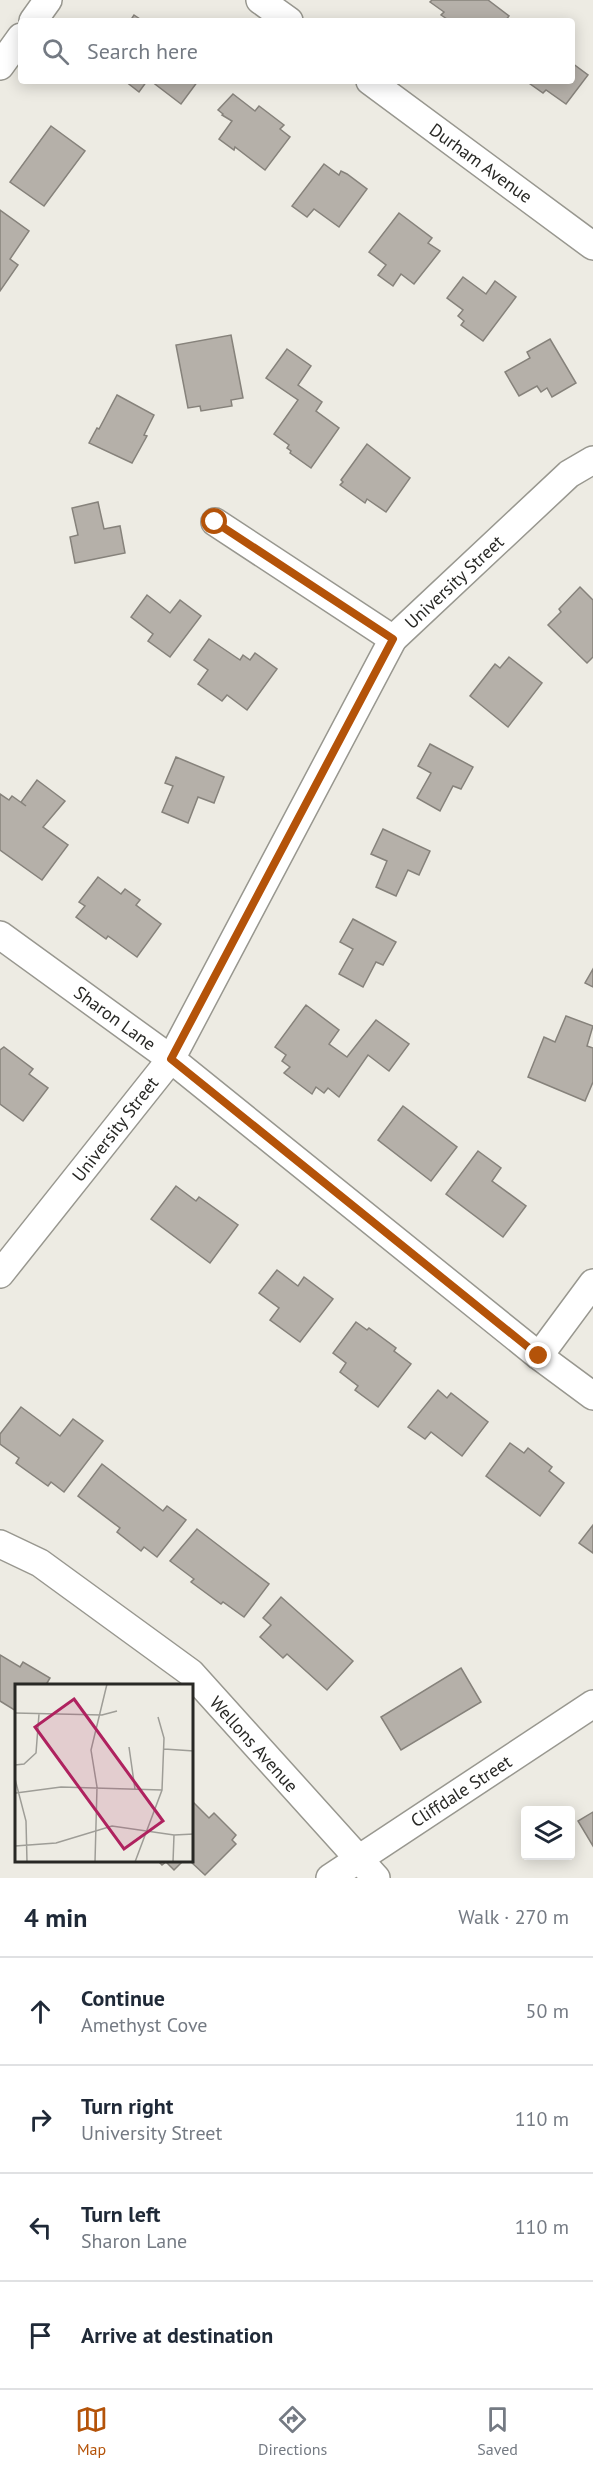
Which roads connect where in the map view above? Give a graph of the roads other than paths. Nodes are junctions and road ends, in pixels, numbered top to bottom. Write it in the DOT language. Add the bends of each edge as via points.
graph roads {
  1 [pos="48,0"];
  2 [pos="260,0"];
  3 [pos="35,18"];
  4 [pos="284,18"];
  5 [pos="18,41"];
  6 [pos="0,66"];
  7 [pos="374,84"];
  8 [pos="593,246"];
  9 [pos="593,460"];
  10 [pos="215,522"];
  11 [pos="393,639"];
  12 [pos="0,934"];
  13 [pos="171,1059"];
  14 [pos="0,1274"];
  15 [pos="593,1282"];
  16 [pos="539,1356"];
  17 [pos="593,1396"];
  18 [pos="0,1544"];
  19 [pos="593,1704"];
  20 [pos="367,1869"];
  21 [pos="330,1878"];
  1 -- 3 [label="street"];
  2 -- 4 [label="street"];
  5 -- 6 [label="street"];
  7 -- 8 [label="street, Durham Avenue"];
  9 -- 11 [label="street, University Street" via="569,474"];
  10 -- 11 [label="street"];
  11 -- 13 [label="street, University Street"];
  12 -- 13 [label="street, Sharon Lane"];
  13 -- 14 [label="street, University Street"];
  13 -- 16 [label="street, Sharon Lane"];
  15 -- 16 [label="street"];
  16 -- 17 [label="street, Sharon Lane"];
  18 -- 20 [label="street, Wellons Avenue" via="40,1563 191,1673"];
  19 -- 20 [label="street, Cliffdale Street"];
  20 -- 21 [label="street, Cliffdale Street"];
}
